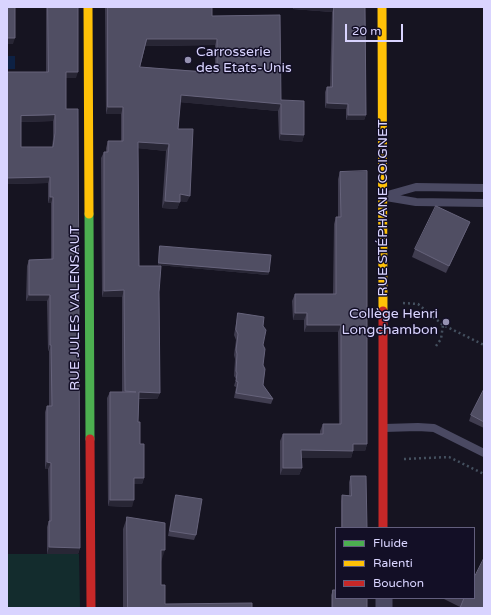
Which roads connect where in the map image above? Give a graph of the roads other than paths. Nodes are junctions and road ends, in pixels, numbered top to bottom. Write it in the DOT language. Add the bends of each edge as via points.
graph roads {
  1 [pos="88,7"];
  2 [pos="382,7"];
  3 [pos="484,188"];
  4 [pos="383,197"];
  5 [pos="484,203"];
  6 [pos="383,428"];
  7 [pos="484,453"];
  8 [pos="383,527"];
  9 [pos="91,608"];
  1 -- 9 [label="street, RUE JULES VALENSAUT"];
  2 -- 4 [label="street, RUE STÉPHANE COIGNET"];
  3 -- 4 [label="lane" via="416,187"];
  4 -- 5 [label="lane" via="416,202"];
  4 -- 6 [label="street, RUE STÉPHANE COIGNET"];
  6 -- 7 [label="lane" via="434,428"];
  6 -- 8 [label="street, RUE STÉPHANE COIGNET"];
}
